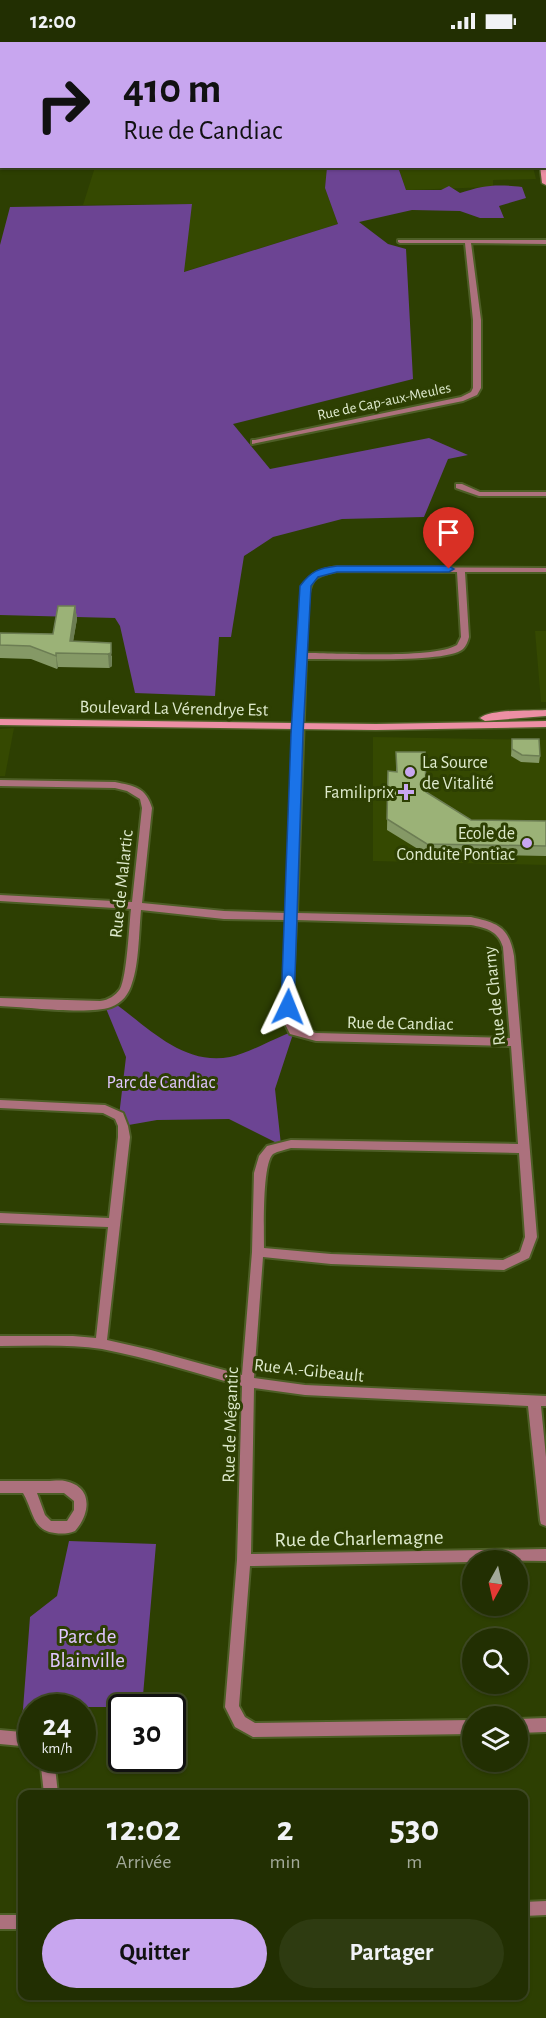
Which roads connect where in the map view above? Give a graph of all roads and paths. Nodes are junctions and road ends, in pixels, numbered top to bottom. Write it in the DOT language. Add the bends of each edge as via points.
graph roads {
  1 [pos="543,168"];
  2 [pos="546,183"];
  3 [pos="400,241"];
  4 [pos="468,242"];
  5 [pos="546,242"];
  6 [pos="255,442"];
  7 [pos="459,486"];
  8 [pos="546,494"];
  9 [pos="461,569"];
  10 [pos="546,570"];
  11 [pos="303,656"];
  12 [pos="546,712"];
  13 [pos="525,719"];
  14 [pos="0,722"];
  15 [pos="546,725"];
  16 [pos="298,726"];
  17 [pos="0,783"];
  18 [pos="0,898"];
  19 [pos="138,906"];
  20 [pos="291,915"];
  21 [pos="0,1002"];
  22 [pos="516,1042"];
  23 [pos="0,1104"];
  24 [pos="524,1149"];
  25 [pos="0,1218"];
  26 [pos="114,1223"];
  27 [pos="258,1252"];
  28 [pos="0,1341"];
  29 [pos="101,1344"];
  30 [pos="248,1382"];
  31 [pos="540,1401"];
  32 [pos="0,1487"];
  33 [pos="27,1488"];
  34 [pos="546,1520"];
  35 [pos="546,1555"];
  36 [pos="244,1560"];
  37 [pos="546,1725"];
  38 [pos="528,1726"];
  39 [pos="462,1727"];
  40 [pos="0,1737"];
  41 [pos="18,1739"];
  42 [pos="50,1772"];
  43 [pos="51,1790"];
  44 [pos="546,1908"];
  45 [pos="528,1909"];
  46 [pos="0,1922"];
  47 [pos="18,1922"];
  1 -- 2 [label="street"];
  3 -- 4 [label="street"];
  4 -- 5 [label="street"];
  4 -- 6 [label="street, Rue de Cap-aux-Meules" via="477,320 474,393 463,399"];
  7 -- 8 [label="street" via="479,494"];
  9 -- 10 [label="street, Rue de Candiac"];
  9 -- 11 [label="street, Rue de Candiac" via="337,569 314,575 306,586"];
  9 -- 11 [label="street" via="465,638 456,650"];
  11 -- 16 [label="street, Rue de Candiac"];
  12 -- 13 [label="street, Boulevard La Vérendrye Est"];
  13 -- 15 [label="street"];
  13 -- 16 [label="street, Boulevard La Vérendrye Est" via="455,725"];
  14 -- 16 [label="street, Boulevard La Vérendrye Est"];
  16 -- 20 [label="street, Rue de Candiac"];
  17 -- 19 [label="street, Rue de Malartic" via="115,784 144,797 147,808"];
  18 -- 19 [label="street, Rue de Charny"];
  19 -- 20 [label="street, Rue de Charny" via="224,915"];
  19 -- 21 [label="street, Rue de Malartic" via="128,986 113,1002 105,1006"];
  20 -- 22 [label="street, Rue de Charny" via="471,921 496,927 507,942"];
  20 -- 22 [label="street, Rue de Candiac" via="288,1007 294,1031 316,1037"];
  22 -- 24 [label="street, Rue de Charny"];
  23 -- 26 [label="street" via="105,1109 119,1116 123,1137"];
  24 -- 27 [label="street, Rue de Mégantic" via="281,1145 271,1149 262,1164"];
  24 -- 27 [label="street, Rue de Charny" via="531,1237 525,1255 516,1261 504,1265 331,1259"];
  25 -- 26 [label="street"];
  26 -- 29 [label="street"];
  27 -- 30 [label="street, Rue de Mégantic"];
  28 -- 29 [label="street, Rue A.-Gibeault"];
  29 -- 30 [label="street, Rue A.-Gibeault"];
  30 -- 31 [label="street, Rue A.-Gibeault" via="336,1393"];
  30 -- 36 [label="street, Rue de Mégantic"];
  31 -- 34 [label="street"];
  32 -- 33 [label="street"];
  35 -- 36 [label="street, Rue de Charlemagne"];
  36 -- 39 [label="street, Rue de Mégantic" via="232,1707 240,1722 253,1730 272,1731"];
  37 -- 38 [label="street"];
  40 -- 41 [label="street"];
  42 -- 43 [label="street"];
  44 -- 45 [label="street"];
  46 -- 47 [label="street"];
}
